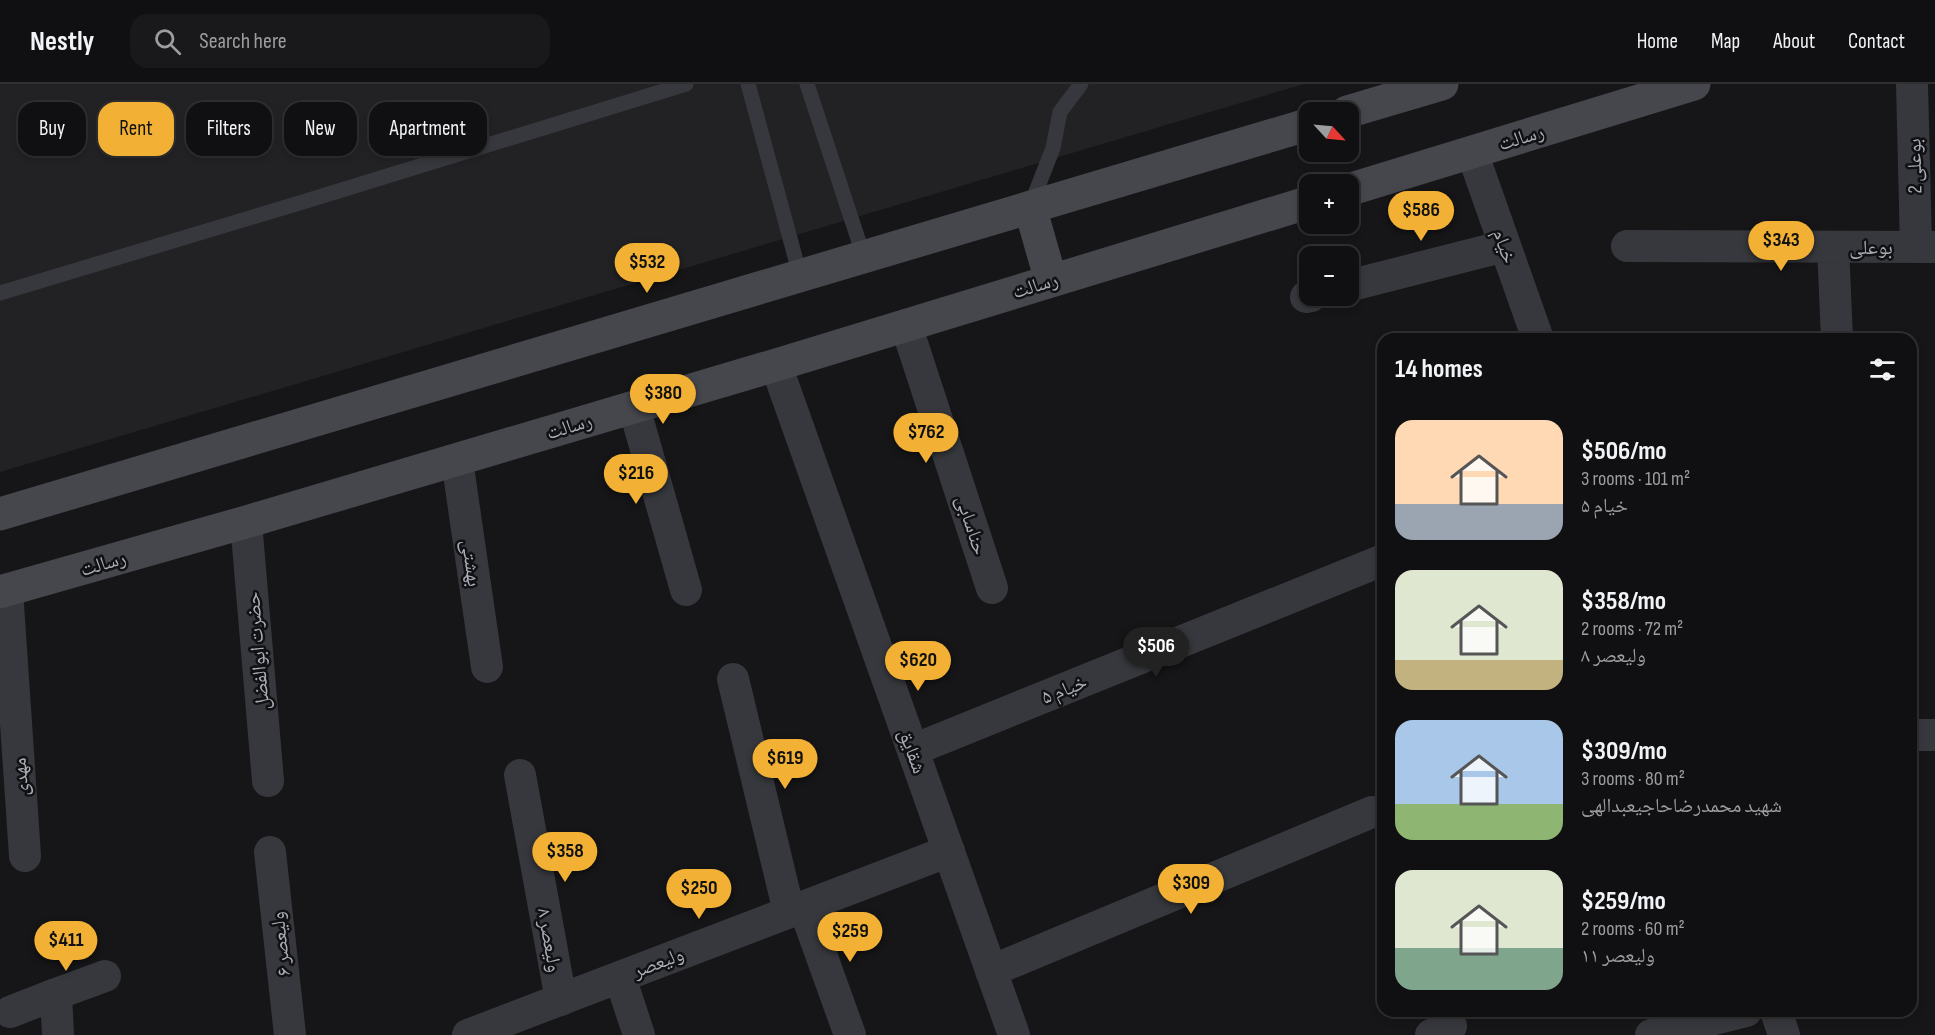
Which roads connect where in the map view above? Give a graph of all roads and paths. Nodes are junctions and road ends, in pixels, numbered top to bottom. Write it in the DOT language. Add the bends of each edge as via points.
graph roads {
  1 [pos="686,84"];
  2 [pos="748,84"];
  3 [pos="807,84"];
  4 [pos="1081,84"];
  5 [pos="1443,84"];
  6 [pos="1694,84"];
  7 [pos="1912,84"];
  8 [pos="1359,108"];
  9 [pos="1299,127"];
  10 [pos="1472,152"];
  11 [pos="1359,187"];
  12 [pos="1299,205"];
  13 [pos="1030,207"];
  14 [pos="1505,246"];
  15 [pos="1627,246"];
  16 [pos="1833,247"];
  17 [pos="1925,247"];
  18 [pos="864,257"];
  19 [pos="800,275"];
  20 [pos="1051,281"];
  21 [pos="1359,283"];
  22 [pos="0,292"];
  23 [pos="906,325"];
  24 [pos="1536,333"];
  25 [pos="1837,333"];
  26 [pos="776,365"];
  27 [pos="634,407"];
  28 [pos="457,460"];
  29 [pos="0,514"];
  30 [pos="246,522"];
  31 [pos="1377,562"];
  32 [pos="992,588"];
  33 [pos="686,590"];
  34 [pos="4,591"];
  35 [pos="487,667"];
  36 [pos="733,679"];
  37 [pos="1917,735"];
  38 [pos="1935,735"];
  39 [pos="913,750"];
  40 [pos="520,775"];
  41 [pos="268,781"];
  42 [pos="1372,813"];
  43 [pos="270,852"];
  44 [pos="949,852"];
  45 [pos="26,856"];
  46 [pos="796,910"];
  47 [pos="991,971"];
  48 [pos="105,976"];
  49 [pos="620,977"];
  50 [pos="56,994"];
  51 [pos="561,1000"];
  52 [pos="10,1012"];
  53 [pos="1722,1017"];
  54 [pos="1778,1017"];
  55 [pos="58,1035"];
  56 [pos="290,1035"];
  57 [pos="468,1035"];
  58 [pos="639,1035"];
  59 [pos="850,1035"];
  60 [pos="1014,1035"];
  61 [pos="1651,1035"];
  62 [pos="1784,1035"];
  1 -- 22 [label="lane"];
  2 -- 19 [label="lane"];
  3 -- 18 [label="lane"];
  4 -- 13 [label="lane" via="1060,112 1053,148"];
  5 -- 8 [label="main road"];
  6 -- 10 [label="main road, رسالت"];
  7 -- 17 [label="street, بوعلی 2"];
  9 -- 13 [label="main road"];
  10 -- 11 [label="main road, رسالت"];
  10 -- 14 [label="street, خیام"];
  12 -- 20 [label="main road, رسالت"];
  13 -- 18 [label="main road"];
  13 -- 20 [label="main road"];
  14 -- 21 [label="street"];
  14 -- 24 [label="street, خیام"];
  15 -- 16 [label="street, بوعلی"];
  16 -- 17 [label="street, بوعلی"];
  16 -- 25 [label="street"];
  18 -- 19 [label="main road"];
  19 -- 29 [label="main road"];
  20 -- 23 [label="main road, رسالت"];
  23 -- 26 [label="main road, رسالت"];
  23 -- 32 [label="street, حناسابی"];
  26 -- 27 [label="main road, رسالت"];
  26 -- 39 [label="street, شقایق"];
  27 -- 28 [label="main road, رسالت"];
  27 -- 33 [label="street"];
  28 -- 30 [label="main road, رسالت"];
  28 -- 35 [label="street, بهشتی"];
  30 -- 34 [label="main road, رسالت"];
  30 -- 41 [label="street, حضرت ابوالفضل"];
  31 -- 39 [label="street, خیام ۵"];
  34 -- 45 [label="street, مهدی"];
  36 -- 46 [label="street"];
  37 -- 38 [label="street"];
  39 -- 44 [label="street, شقایق"];
  40 -- 51 [label="street, ولیعصر ۸"];
  42 -- 47 [label="street"];
  43 -- 56 [label="street, ولیعصر ۶"];
  44 -- 46 [label="street, ولیعصر"];
  44 -- 47 [label="street, شقایق"];
  46 -- 49 [label="street, ولیعصر"];
  46 -- 59 [label="street"];
  47 -- 60 [label="street, شقایق"];
  48 -- 50 [label="street"];
  49 -- 51 [label="street, ولیعصر"];
  49 -- 58 [label="street"];
  50 -- 52 [label="street"];
  50 -- 55 [label="street"];
  51 -- 57 [label="street, ولیعصر"];
  53 -- 61 [label="street"];
  54 -- 62 [label="street"];
}
